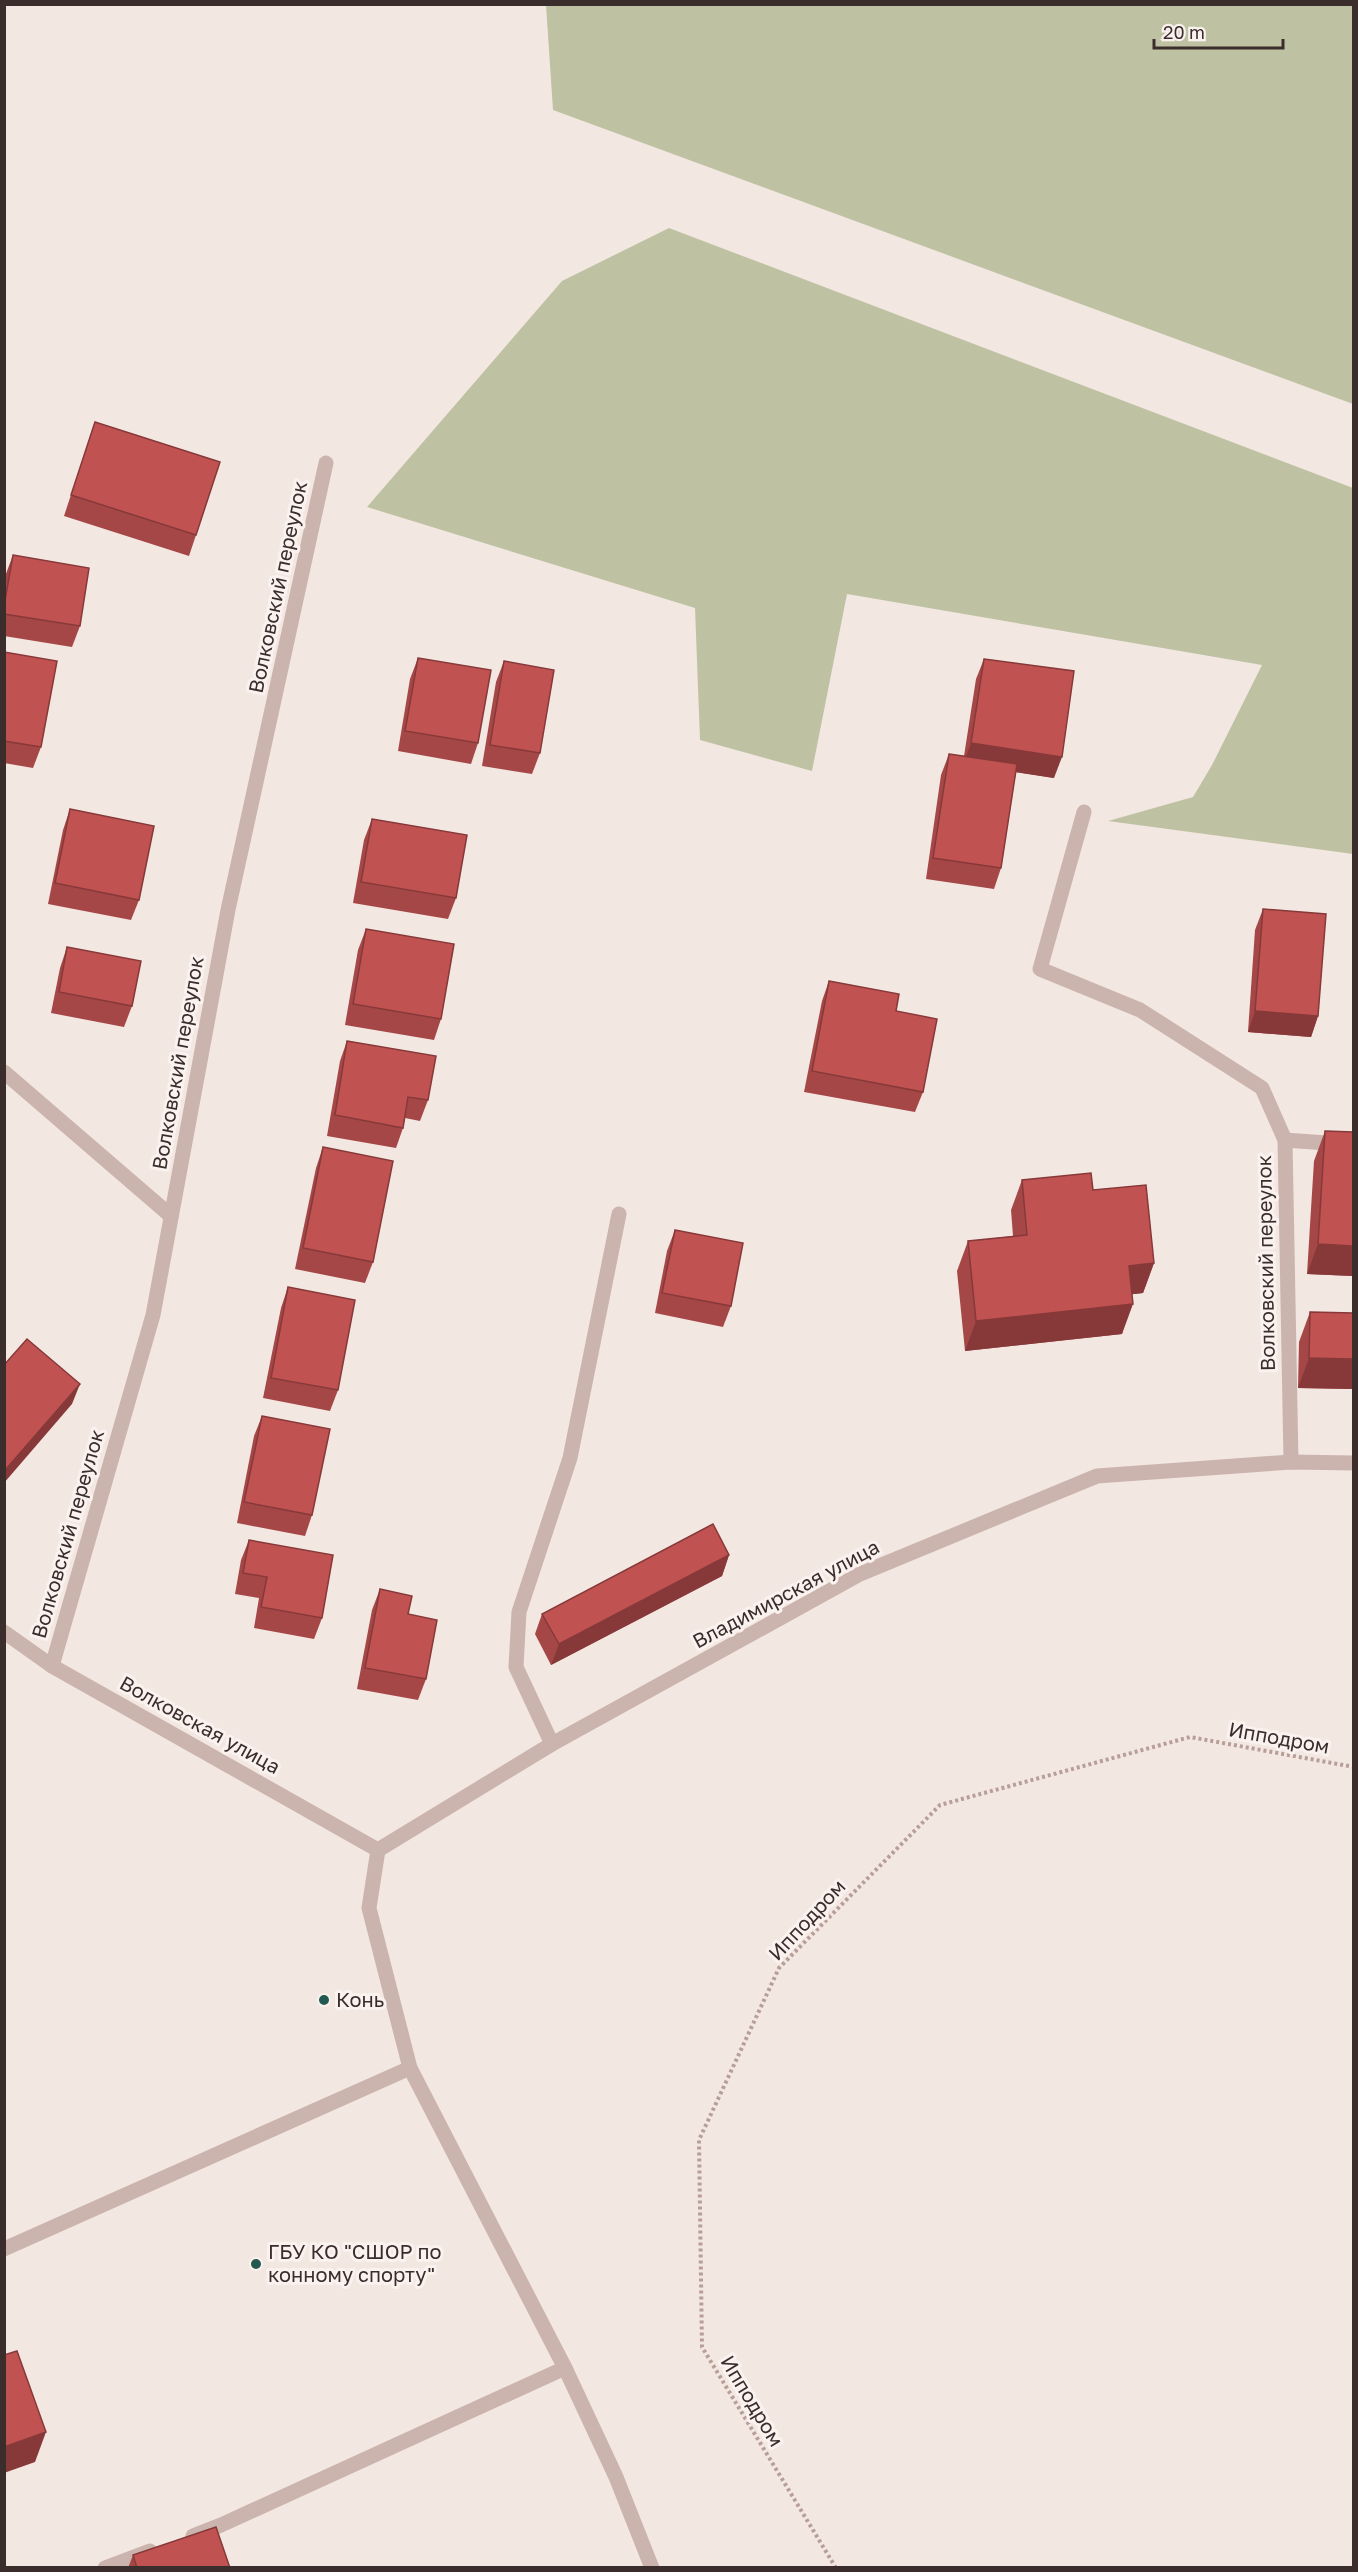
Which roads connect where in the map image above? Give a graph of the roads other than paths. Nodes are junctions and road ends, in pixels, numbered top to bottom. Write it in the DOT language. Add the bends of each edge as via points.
graph roads {
  1 [pos="326,463"];
  2 [pos="1084,812"];
  3 [pos="4,1072"];
  4 [pos="1285,1140"];
  5 [pos="1353,1145"];
  6 [pos="619,1215"];
  7 [pos="171,1216"];
  8 [pos="1291,1462"];
  9 [pos="1353,1463"];
  10 [pos="4,1632"];
  11 [pos="52,1666"];
  12 [pos="552,1744"];
  13 [pos="378,1850"];
  14 [pos="410,2068"];
  15 [pos="4,2249"];
  16 [pos="565,2368"];
  17 [pos="105,2568"];
  18 [pos="652,2568"];
  1 -- 7 [label="street, Волковский переулок" via="228,910"];
  2 -- 4 [label="street, Волковский переулок" via="1040,969 1140,1010 1262,1088"];
  3 -- 7 [label="street"];
  4 -- 5 [label="street"];
  4 -- 8 [label="street, Волковский переулок"];
  6 -- 12 [label="street" via="570,1458 519,1612 516,1666"];
  7 -- 11 [label="street, Волковский переулок" via="153,1315"];
  8 -- 9 [label="street, Владимирская улица"];
  8 -- 12 [label="street, Владимирская улица" via="1097,1476 860,1574"];
  10 -- 11 [label="street, Волковская улица"];
  11 -- 13 [label="street, Волковская улица"];
  12 -- 13 [label="street, Владимирская улица"];
  13 -- 14 [label="street" via="369,1908"];
  14 -- 15 [label="street"];
  14 -- 16 [label="street"];
  16 -- 17 [label="street" via="221,2525"];
  16 -- 18 [label="street" via="616,2477"];
}
